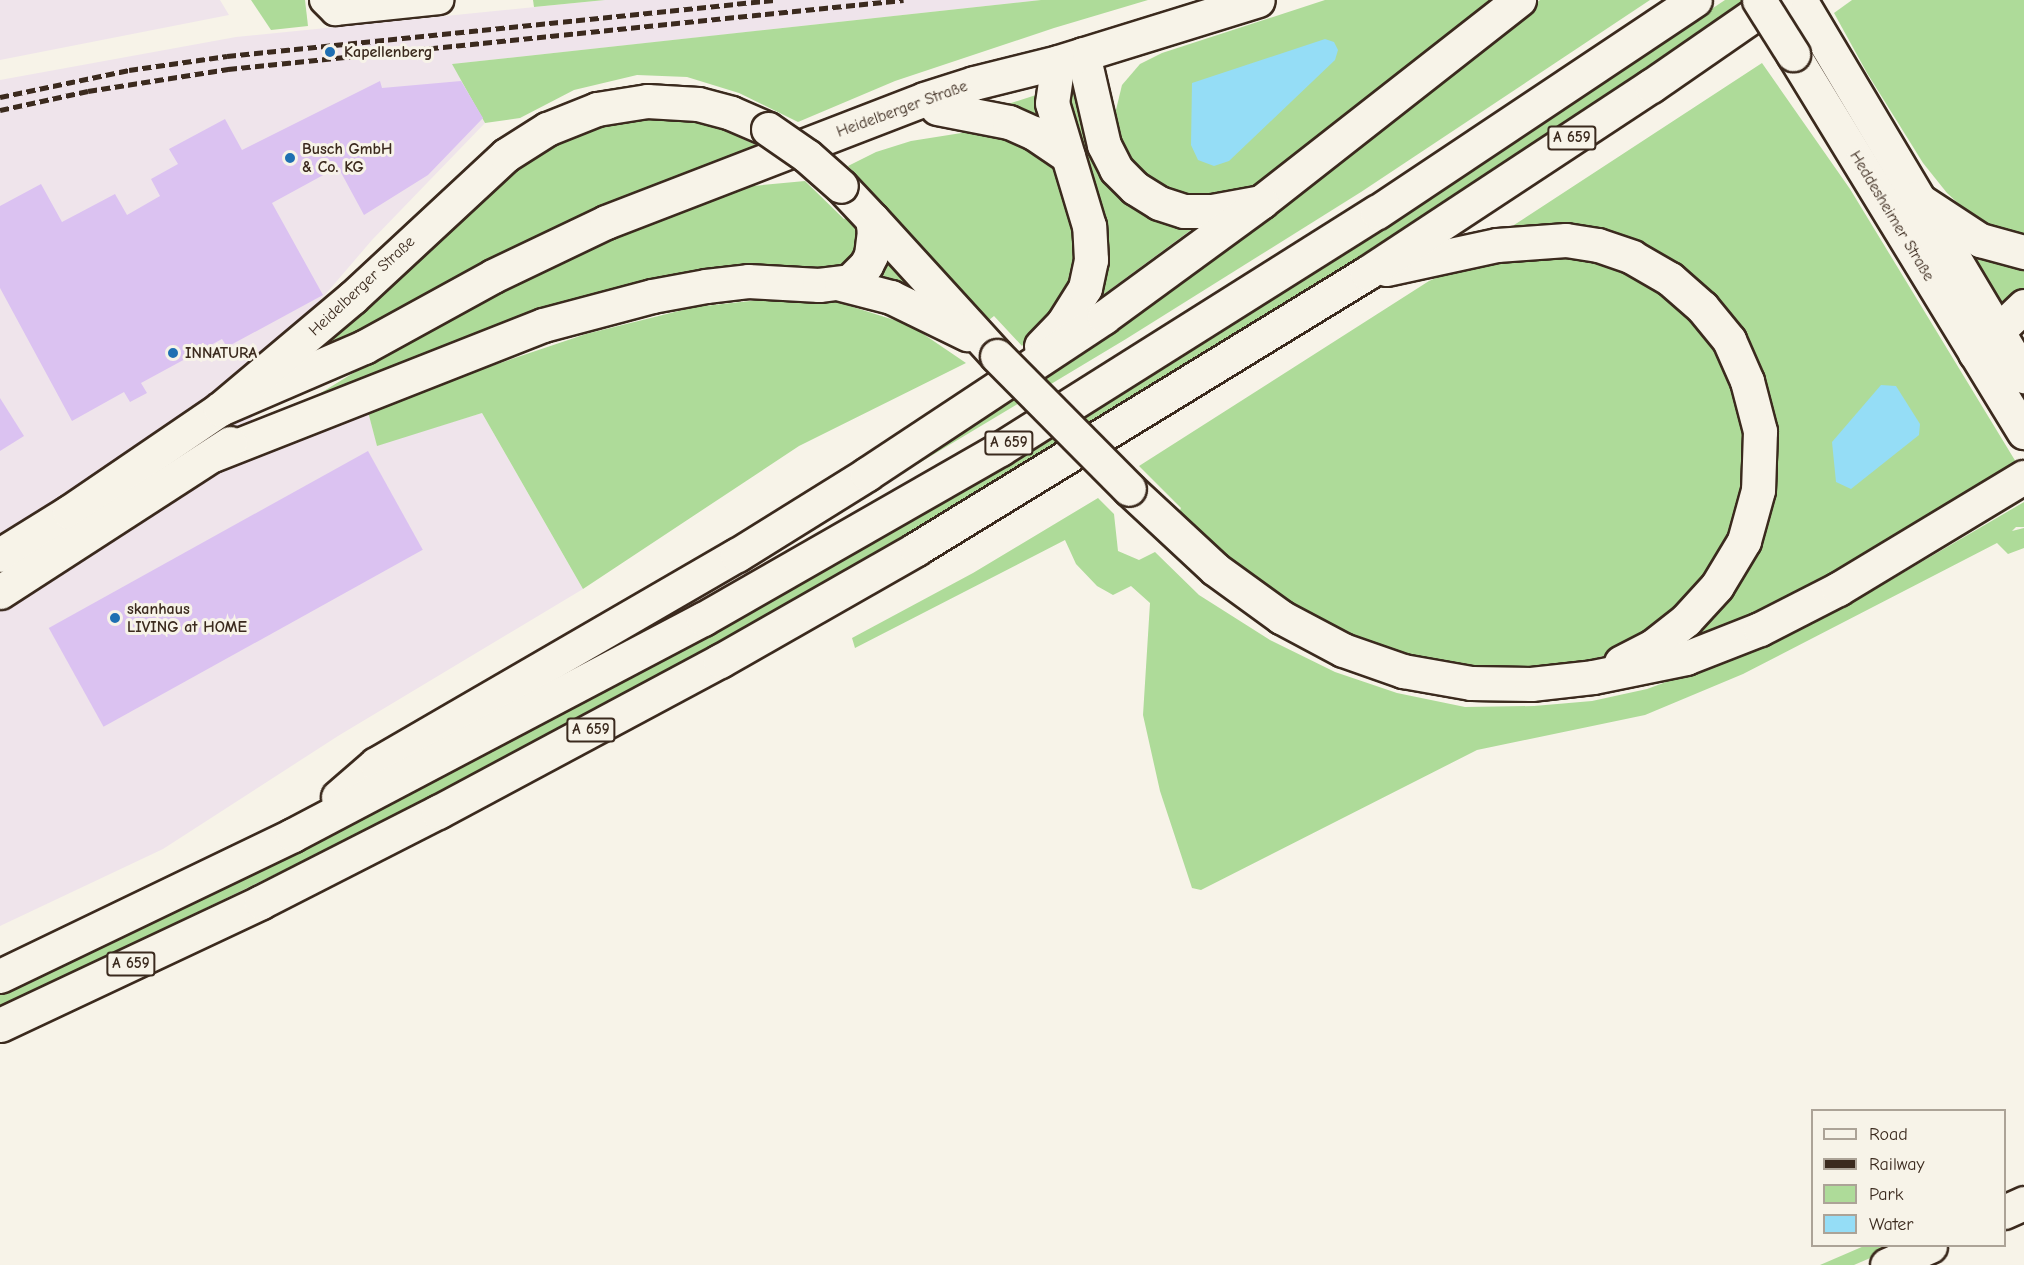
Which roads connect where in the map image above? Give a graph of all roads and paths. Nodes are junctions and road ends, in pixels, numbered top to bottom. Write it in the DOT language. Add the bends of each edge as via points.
graph roads {
  1 [pos="324,0"];
  2 [pos="439,0"];
  3 [pos="1258,0"];
  4 [pos="1519,0"];
  5 [pos="1695,0"];
  6 [pos="1759,0"];
  7 [pos="1775,0"];
  8 [pos="1800,0"];
  9 [pos="1070,58"];
  10 [pos="937,108"];
  11 [pos="1068,156"];
  12 [pos="750,165"];
  13 [pos="1916,198"];
  14 [pos="1261,202"];
  15 [pos="872,219"];
  16 [pos="2024,252"];
  17 [pos="1367,273"];
  18 [pos="841,284"];
  19 [pos="2024,306"];
  20 [pos="2000,342"];
  21 [pos="364,347"];
  22 [pos="997,359"];
  23 [pos="2024,376"];
  24 [pos="220,410"];
  25 [pos="2024,432"];
  26 [pos="213,455"];
  27 [pos="2024,477"];
  28 [pos="0,555"];
  29 [pos="0,592"];
  30 [pos="1593,677"];
  31 [pos="293,835"];
  32 [pos="0,976"];
  33 [pos="0,1025"];
  34 [pos="2024,1203"];
  35 [pos="2006,1211"];
  36 [pos="1926,1247"];
  37 [pos="1887,1265"];
  1 -- 2 [label="street" via="335,11"];
  3 -- 9 [label="main road, Heidelberger Straße"];
  4 -- 14 [label="main road"];
  5 -- 31 [label="main road, A 659" via="1377,212 1000,449 704,620"];
  6 -- 20 [label="main road, Heddesheimer Straße, bridge" via="1793,54"];
  7 -- 17 [label="main road, A 659" via="1652,86"];
  8 -- 13 [label="main road, Heddesheimer Straße"];
  9 -- 10 [label="main road, Heidelberger Straße"];
  9 -- 11 [label="main road" via="1052,103"];
  9 -- 12 [label="main road, Heidelberger Straße" via="924,99"];
  9 -- 14 [label="main road" via="1116,169 1135,188 1159,203 1184,211 1212,211"];
  10 -- 11 [label="main road" via="1009,122"];
  10 -- 12 [label="main road, Heidelberger Straße"];
  11 -- 22 [label="main road" via="1089,226 1091,260 1085,288 1063,323"];
  12 -- 21 [label="main road, Heidelberger Straße" via="606,222 493,276"];
  13 -- 16 [label="main road" via="1980,240"];
  13 -- 20 [label="main road, Heddesheimer Straße"];
  14 -- 22 [label="main road" via="1104,317"];
  15 -- 18 [label="main road" via="873,242 866,265 850,281"];
  15 -- 22 [label="main road, Heidelberger Straße"];
  15 -- 24 [label="main road, Heidelberger Straße, bridge" via="807,156 758,125 698,104 647,101 597,109 547,129 506,155 352,298"];
  17 -- 30 [label="main road" via="1497,245 1566,240 1632,257 1670,279 1702,307 1729,340 1747,381 1760,431 1758,490 1744,541 1717,586 1686,620 1653,646"];
  17 -- 33 [label="main road, A 659" via="916,549 720,661 261,902"];
  18 -- 22 [label="main road" via="891,297"];
  18 -- 26 [label="main road" via="748,281 706,286 543,325"];
  19 -- 20 [label="main road"];
  20 -- 23 [label="main road, Heddesheimer Straße"];
  20 -- 25 [label="main road, Heddesheimer Straße"];
  21 -- 24 [label="main road"];
  21 -- 26 [label="main road" via="300,397"];
  22 -- 30 [label="main road, Heidelberger Straße, bridge" via="1215,568 1281,616 1343,650 1403,671 1471,683 1531,684"];
  22 -- 31 [label="main road" via="737,555 376,764"];
  24 -- 28 [label="main road, Heidelberger Straße"];
  26 -- 29 [label="main road"];
  27 -- 30 [label="main road, Heidelberger Straße" via="1838,589 1760,628 1686,658"];
  31 -- 32 [label="main road, A 659"];
  34 -- 35 [label="main road"];
  36 -- 37 [label="main road"];
}
